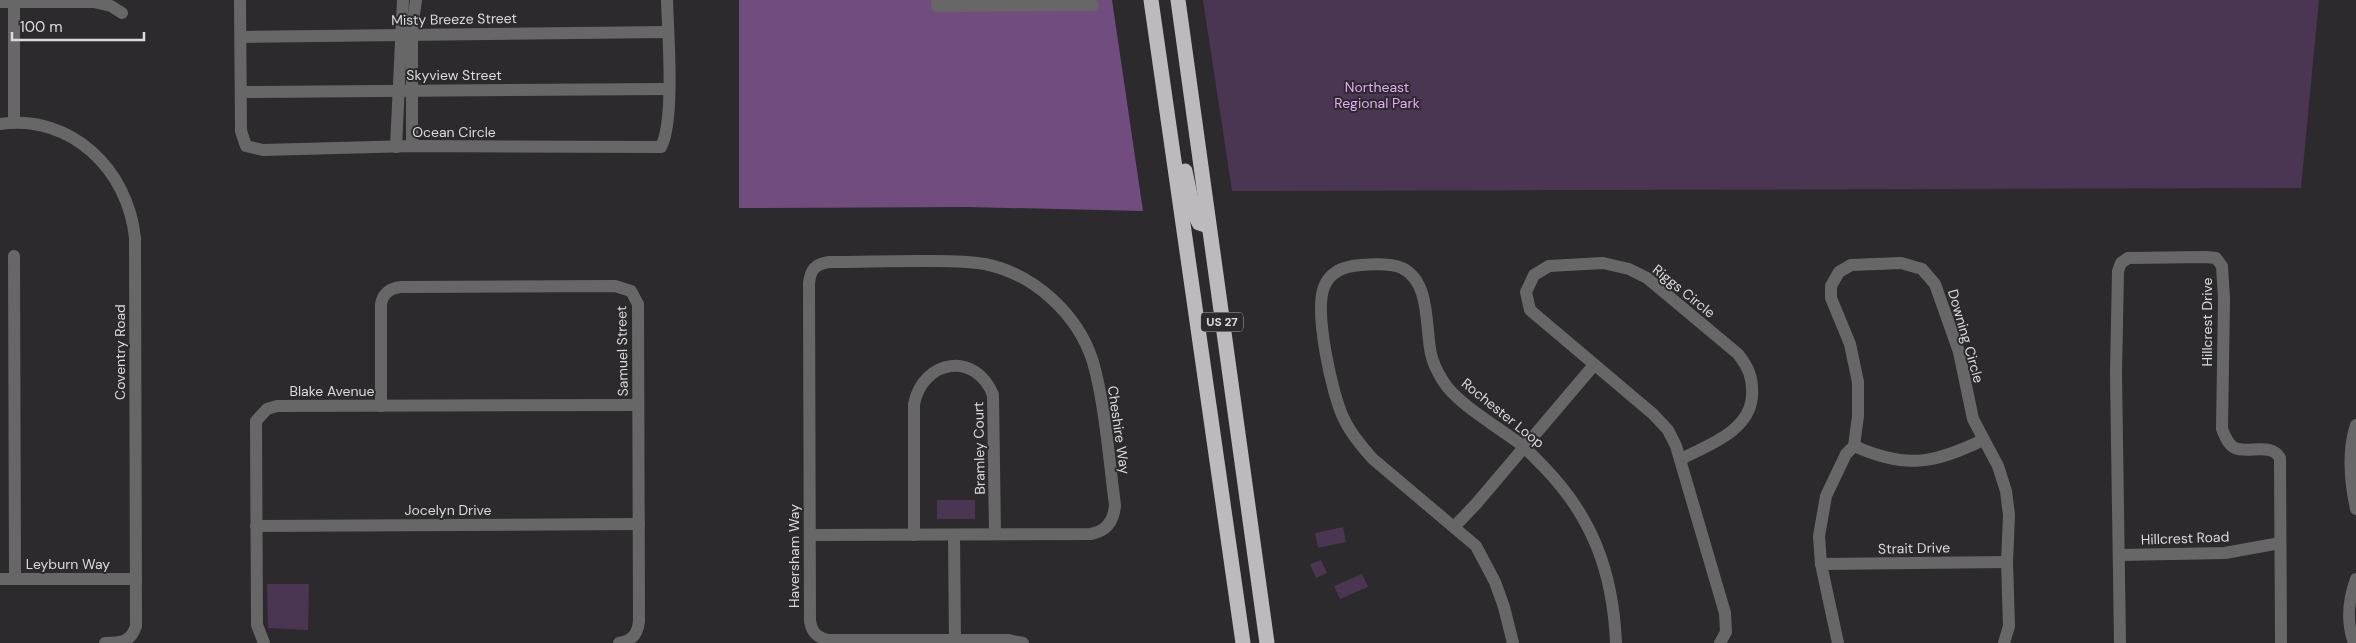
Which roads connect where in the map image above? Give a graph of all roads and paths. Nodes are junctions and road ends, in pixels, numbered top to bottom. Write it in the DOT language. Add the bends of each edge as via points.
graph roads {
  1 [pos="240,0"];
  2 [pos="402,0"];
  3 [pos="416,0"];
  4 [pos="667,0"];
  5 [pos="937,0"];
  6 [pos="1151,0"];
  7 [pos="1178,0"];
  8 [pos="0,2"];
  9 [pos="14,2"];
  10 [pos="1052,3"];
  11 [pos="1093,5"];
  12 [pos="122,13"];
  13 [pos="668,32"];
  14 [pos="406,34"];
  15 [pos="241,37"];
  16 [pos="1160,60"];
  17 [pos="668,89"];
  18 [pos="398,90"];
  19 [pos="412,90"];
  20 [pos="241,92"];
  21 [pos="14,122"];
  22 [pos="0,124"];
  23 [pos="412,146"];
  24 [pos="396,147"];
  25 [pos="1208,226"];
  26 [pos="14,256"];
  27 [pos="813,268"];
  28 [pos="1594,365"];
  29 [pos="638,405"];
  30 [pos="381,406"];
  31 [pos="2356,425"];
  32 [pos="1983,440"];
  33 [pos="1854,446"];
  34 [pos="1524,447"];
  35 [pos="1681,459"];
  36 [pos="2356,509"];
  37 [pos="639,524"];
  38 [pos="256,526"];
  39 [pos="1454,527"];
  40 [pos="995,534"];
  41 [pos="914,535"];
  42 [pos="954,535"];
  43 [pos="810,536"];
  44 [pos="2280,543"];
  45 [pos="2119,555"];
  46 [pos="2007,562"];
  47 [pos="1821,564"];
  48 [pos="0,579"];
  49 [pos="15,579"];
  50 [pos="136,579"];
  51 [pos="2356,579"];
  52 [pos="955,641"];
  53 [pos="105,643"];
  54 [pos="264,643"];
  55 [pos="619,643"];
  56 [pos="1023,643"];
  57 [pos="1242,643"];
  58 [pos="1267,643"];
  59 [pos="1512,643"];
  60 [pos="1616,643"];
  61 [pos="1720,643"];
  62 [pos="1838,643"];
  63 [pos="2004,643"];
  64 [pos="2120,643"];
  65 [pos="2281,643"];
  66 [pos="2354,643"];
  1 -- 15 [label="street, Ocean Circle"];
  2 -- 14 [label="street"];
  3 -- 14 [label="street"];
  4 -- 13 [label="street, Ocean Circle"];
  5 -- 10 [label="street" via="937,6"];
  6 -- 16 [label="highway, US 27"];
  7 -- 25 [label="highway, US 27"];
  8 -- 9 [label="street"];
  9 -- 12 [label="street" via="99,2"];
  9 -- 21 [label="street"];
  10 -- 11 [label="street"];
  13 -- 14 [label="street, Misty Breeze Street"];
  13 -- 17 [label="street, Ocean Circle"];
  14 -- 15 [label="street, Misty Breeze Street"];
  14 -- 18 [label="street"];
  14 -- 19 [label="street"];
  15 -- 20 [label="street, Ocean Circle"];
  16 -- 25 [label="highway" via="1169,85 1193,209 1199,223"];
  16 -- 57 [label="highway, US 27"];
  17 -- 19 [label="street, Skyview Street"];
  17 -- 23 [label="street, Ocean Circle" via="667,136 661,147"];
  18 -- 19 [label="street, Skyview Street"];
  18 -- 20 [label="street, Skyview Street"];
  18 -- 24 [label="street"];
  19 -- 23 [label="street"];
  20 -- 24 [label="street, Ocean Circle" via="242,140 253,149"];
  21 -- 22 [label="street, Coventry Road"];
  21 -- 50 [label="street, Coventry Road" via="54,130 87,148 114,176 130,210 135,238"];
  23 -- 24 [label="street, Ocean Circle"];
  25 -- 58 [label="highway, US 27"];
  26 -- 49 [label="street"];
  27 -- 40 [label="street, Cheshire Way" via="829,262 961,261 986,264 1037,287 1059,305 1076,327 1088,349 1098,382 1115,505 1112,518 1104,529 1092,534"];
  27 -- 43 [label="street, Haversham Way" via="809,284"];
  28 -- 34 [label="street"];
  28 -- 35 [label="street, Riggs Circle" via="1660,421"];
  28 -- 35 [label="street, Riggs Circle" via="1530,310 1526,292 1534,275 1550,266 1603,263 1629,269 1647,278 1738,354 1748,367 1753,382 1751,405 1744,420 1733,431"];
  29 -- 30 [label="street, Blake Avenue"];
  29 -- 30 [label="street, Samuel Street" via="638,304 631,291 624,287 606,286 401,287 390,290 381,305"];
  29 -- 37 [label="street, Samuel Street"];
  30 -- 38 [label="street, Blake Avenue" via="277,406 260,414 256,421"];
  31 -- 36 [label="street" via="2350,449 2351,487"];
  32 -- 33 [label="street" via="1955,454 1917,461 1886,458"];
  32 -- 33 [label="street, Downing Circle" via="1973,419 1944,304 1932,278 1909,263 1863,263 1839,272 1830,292 1850,344 1857,374 1858,411"];
  32 -- 46 [label="street, Downing Circle" via="1998,466 2006,491 2009,515"];
  33 -- 47 [label="street, Downing Circle" via="1846,454 1824,504 1819,536"];
  34 -- 39 [label="street"];
  34 -- 39 [label="street, Rochester Loop" via="1444,383 1431,355 1421,290 1411,274 1379,265 1348,266 1328,279 1321,302 1328,359 1344,420 1373,459"];
  34 -- 60 [label="street, Rochester Loop" via="1567,493 1596,544 1614,607"];
  35 -- 61 [label="street, Riggs Circle" via="1725,613 1726,632"];
  37 -- 38 [label="street, Jocelyn Drive"];
  37 -- 55 [label="street, Samuel Street" via="639,627 634,637"];
  38 -- 54 [label="street, Blake Avenue" via="257,625"];
  39 -- 59 [label="street, Rochester Loop" via="1476,546 1495,582"];
  40 -- 41 [label="street, Bramley Court" via="993,395 977,373 950,366 933,372 916,394"];
  40 -- 42 [label="street, Cheshire Way"];
  41 -- 42 [label="street, Cheshire Way"];
  41 -- 43 [label="street, Cheshire Way"];
  42 -- 52 [label="street"];
  43 -- 52 [label="street, Haversham Way" via="810,621 815,634 828,640"];
  44 -- 45 [label="street, Hillcrest Road" via="2225,553"];
  44 -- 45 [label="street, Hillcrest Drive" via="2279,455 2264,449 2236,449 2228,442 2222,429 2222,266 2216,258 2128,258 2121,263 2117,276"];
  44 -- 65 [label="street, Hillcrest Drive"];
  45 -- 64 [label="street, Hillcrest Drive"];
  46 -- 47 [label="street, Strait Drive"];
  46 -- 63 [label="street, Downing Circle" via="2009,626"];
  47 -- 62 [label="street, Downing Circle"];
  48 -- 49 [label="street, Leyburn Way"];
  49 -- 50 [label="street, Leyburn Way"];
  50 -- 53 [label="street, Coventry Road" via="136,626 133,634 124,642"];
  51 -- 66 [label="street" via="2348,618"];
  52 -- 56 [label="street, Haversham Way" via="1008,640"];
}
